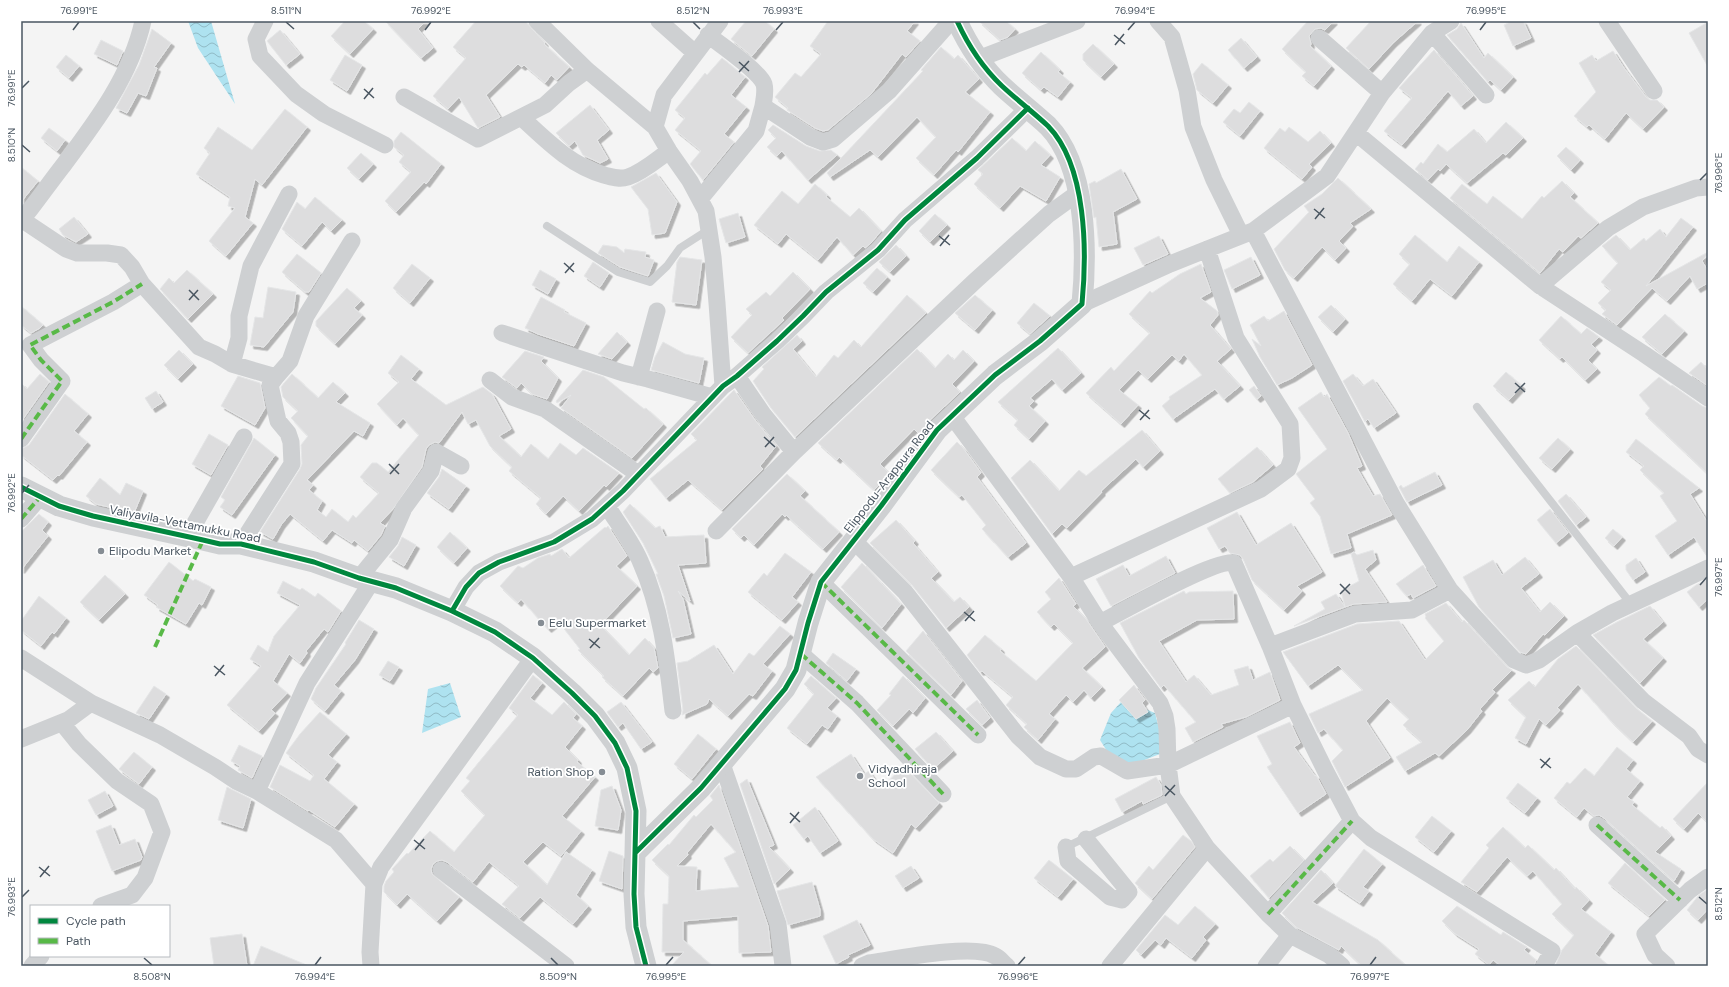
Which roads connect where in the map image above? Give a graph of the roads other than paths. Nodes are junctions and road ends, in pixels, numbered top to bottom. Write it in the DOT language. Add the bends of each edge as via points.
graph roads {
  1 [pos="143,21"];
  2 [pos="266,21"];
  3 [pos="537,21"];
  4 [pos="659,21"];
  5 [pos="720,21"];
  6 [pos="951,21"];
  7 [pos="957,21"];
  8 [pos="1077,21"];
  9 [pos="1158,21"];
  10 [pos="1451,21"];
  11 [pos="1607,21"];
  12 [pos="1432,33"];
  13 [pos="708,36"];
  14 [pos="1319,38"];
  15 [pos="695,53"];
  16 [pos="978,59"];
  17 [pos="586,70"];
  18 [pos="1654,91"];
  19 [pos="1382,93"];
  20 [pos="1486,95"];
  21 [pos="404,97"];
  22 [pos="763,106"];
  23 [pos="1028,108"];
  24 [pos="522,118"];
  25 [pos="655,127"];
  26 [pos="1356,133"];
  27 [pos="385,145"];
  28 [pos="669,151"];
  29 [pos="1708,187"];
  30 [pos="1078,193"];
  31 [pos="288,194"];
  32 [pos="700,199"];
  33 [pos="21,220"];
  34 [pos="547,226"];
  35 [pos="708,230"];
  36 [pos="1247,233"];
  37 [pos="352,241"];
  38 [pos="1207,249"];
  39 [pos="142,284"];
  40 [pos="1540,286"];
  41 [pos="1082,304"];
  42 [pos="657,311"];
  43 [pos="502,333"];
  44 [pos="232,364"];
  45 [pos="737,376"];
  46 [pos="276,377"];
  47 [pos="639,377"];
  48 [pos="490,380"];
  49 [pos="718,391"];
  50 [pos="1708,398"];
  51 [pos="1477,407"];
  52 [pos="952,416"];
  53 [pos="244,437"];
  54 [pos="21,438"];
  55 [pos="794,452"];
  56 [pos="461,466"];
  57 [pos="638,474"];
  58 [pos="21,487"];
  59 [pos="40,497"];
  60 [pos="607,506"];
  61 [pos="21,519"];
  62 [pos="716,531"];
  63 [pos="188,537"];
  64 [pos="853,540"];
  65 [pos="241,544"];
  66 [pos="1708,568"];
  67 [pos="1071,577"];
  68 [pos="365,580"];
  69 [pos="821,582"];
  70 [pos="1450,590"];
  71 [pos="1632,604"];
  72 [pos="452,611"];
  73 [pos="1100,622"];
  74 [pos="1577,633"];
  75 [pos="1270,646"];
  76 [pos="801,654"];
  77 [pos="21,658"];
  78 [pos="533,658"];
  79 [pos="91,703"];
  80 [pos="1293,705"];
  81 [pos="673,711"];
  82 [pos="62,723"];
  83 [pos="978,736"];
  84 [pos="21,739"];
  85 [pos="1708,755"];
  86 [pos="722,764"];
  87 [pos="1168,765"];
  88 [pos="257,791"];
  89 [pos="943,794"];
  90 [pos="1172,796"];
  91 [pos="636,811"];
  92 [pos="1352,821"];
  93 [pos="667,822"];
  94 [pos="1597,825"];
  95 [pos="1086,839"];
  96 [pos="1066,848"];
  97 [pos="1207,848"];
  98 [pos="636,852"];
  99 [pos="441,870"];
  100 [pos="1708,877"];
  101 [pos="374,884"];
  102 [pos="1680,900"];
  103 [pos="104,905"];
  104 [pos="1268,914"];
  105 [pos="1290,935"];
  106 [pos="40,957"];
  107 [pos="32,966"];
  108 [pos="371,966"];
  109 [pos="566,966"];
  110 [pos="646,966"];
  111 [pos="783,966"];
  112 [pos="862,966"];
  113 [pos="1007,966"];
  114 [pos="1110,966"];
  115 [pos="1266,966"];
  116 [pos="1342,966"];
  117 [pos="1544,966"];
  118 [pos="1667,966"];
  1 -- 33 [label="street" via="139,38 118,86 91,128"];
  2 -- 27 [label="street" via="256,39 260,56 296,94 324,114"];
  3 -- 17 [label="street"];
  4 -- 15 [label="street"];
  5 -- 13 [label="street"];
  6 -- 22 [label="street" via="889,91 833,139 823,142 810,137"];
  7 -- 16 [label="street"];
  8 -- 16 [label="street"];
  9 -- 36 [label="street" via="1172,37 1187,90 1193,127 1214,180"];
  10 -- 12 [label="street"];
  11 -- 18 [label="street"];
  12 -- 19 [label="street"];
  12 -- 20 [label="street"];
  13 -- 15 [label="street"];
  13 -- 22 [label="street" via="746,64 764,84"];
  14 -- 19 [label="street"];
  15 -- 25 [label="street" via="664,95"];
  16 -- 23 [label="street" via="1001,85"];
  17 -- 24 [label="street" via="545,105"];
  17 -- 25 [label="street"];
  19 -- 26 [label="street"];
  21 -- 24 [label="street" via="478,139"];
  22 -- 32 [label="street" via="756,131"];
  23 -- 30 [label="street" via="1049,127 1066,150"];
  23 -- 45 [label="street" via="977,158 905,220 878,250 826,292"];
  24 -- 28 [label="street" via="557,151 596,173 617,179 627,178 641,171"];
  25 -- 28 [label="street"];
  26 -- 36 [label="street" via="1327,176"];
  26 -- 40 [label="street"];
  28 -- 32 [label="street"];
  29 -- 40 [label="street" via="1696,188 1643,207 1608,228"];
  30 -- 41 [label="street" via="1085,242"];
  30 -- 55 [label="street" via="1049,214 1004,255"];
  31 -- 44 [label="street" via="251,266"];
  32 -- 35 [label="street" via="706,211"];
  33 -- 39 [label="street" via="66,249 77,253 107,252 121,255"];
  34 -- 35 [label="lane" via="618,272 650,282 667,266 680,248"];
  35 -- 49 [label="street" via="717,303"];
  36 -- 38 [label="street"];
  36 -- 70 [label="street" via="1396,503"];
  37 -- 46 [label="street" via="306,316 290,361"];
  38 -- 41 [label="street"];
  38 -- 67 [label="street" via="1236,338 1290,424 1292,458 1288,469 1261,490"];
  39 -- 44 [label="street" via="199,347"];
  39 -- 54 [label="street" via="30,345 62,381"];
  40 -- 50 [label="street"];
  41 -- 52 [label="street, Elippodu-Arappura Road" via="1040,341 994,375"];
  42 -- 47 [label="street"];
  43 -- 47 [label="street"];
  44 -- 46 [label="street"];
  45 -- 49 [label="street"];
  45 -- 55 [label="street"];
  46 -- 65 [label="street" via="270,385 278,421 288,433 291,442 292,464"];
  47 -- 49 [label="street"];
  48 -- 57 [label="street" via="512,397 545,409"];
  49 -- 57 [label="street"];
  51 -- 71 [label="lane"];
  52 -- 64 [label="street, Elippodu-Arappura Road" via="937,430"];
  52 -- 67 [label="street"];
  53 -- 63 [label="street"];
  55 -- 62 [label="street"];
  56 -- 68 [label="street" via="436,452 431,472 404,508 390,540"];
  57 -- 60 [label="street"];
  58 -- 59 [label="street, Valiyavila-Vettamukku Road"];
  59 -- 61 [label="street"];
  59 -- 63 [label="street, Valiyavila-Vettamukku Road" via="59,506 93,516"];
  60 -- 72 [label="street" via="592,519 554,542 499,562 479,573 466,587"];
  60 -- 81 [label="street" via="641,562 654,595 663,632"];
  63 -- 65 [label="street, Valiyavila-Vettamukku Road" via="220,544"];
  64 -- 69 [label="street, Elippodu-Arappura Road"];
  64 -- 87 [label="street" via="905,592 1018,736 1040,757 1071,770 1094,757 1101,756 1128,771"];
  65 -- 68 [label="street, Valiyavila-Vettamukku Road" via="314,562"];
  66 -- 71 [label="street"];
  67 -- 73 [label="street"];
  68 -- 72 [label="street, Valiyavila-Vettamukku Road" via="396,588"];
  68 -- 88 [label="street" via="307,683"];
  69 -- 76 [label="street, Elippodu-Arappura Road"];
  69 -- 83 [label="street"];
  70 -- 74 [label="street" via="1514,660 1526,665 1540,660"];
  70 -- 75 [label="street" via="1412,610 1355,614"];
  71 -- 74 [label="street"];
  72 -- 78 [label="street, Valiyavila-Vettamukku Road" via="495,632"];
  73 -- 75 [label="street" via="1166,588 1218,564 1229,562 1234,563 1238,570"];
  73 -- 87 [label="street" via="1160,702 1168,729"];
  74 -- 85 [label="street" via="1644,701 1689,736 1698,749"];
  75 -- 80 [label="street"];
  76 -- 86 [label="street, Elippodu-Arappura Road" via="796,670 785,689"];
  76 -- 89 [label="street" via="857,702"];
  77 -- 79 [label="street"];
  78 -- 91 [label="street, Valiyavila-Vettamukku Road" via="595,716 615,743 627,768"];
  78 -- 101 [label="street" via="385,862"];
  79 -- 82 [label="street"];
  79 -- 88 [label="street" via="160,735"];
  80 -- 87 [label="street"];
  80 -- 92 [label="street"];
  82 -- 84 [label="street"];
  82 -- 103 [label="street" via="117,781 151,804 162,832 145,878 132,895"];
  86 -- 93 [label="street, Elippodu-Arappura Road"];
  86 -- 111 [label="street" via="778,924"];
  87 -- 90 [label="street"];
  88 -- 101 [label="street" via="336,840"];
  90 -- 95 [label="lane"];
  90 -- 97 [label="street"];
  91 -- 93 [label="street" via="656,821"];
  91 -- 98 [label="street, Valiyavila-Vettamukku Road"];
  92 -- 104 [label="street"];
  92 -- 117 [label="street" via="1371,838 1552,952"];
  93 -- 98 [label="street, Elippodu-Arappura Road"];
  94 -- 102 [label="street"];
  95 -- 96 [label="lane"];
  95 -- 96 [label="street" via="1129,892 1122,900 1110,897 1068,861"];
  97 -- 104 [label="street"];
  97 -- 114 [label="street"];
  98 -- 110 [label="street, Valiyavila-Vettamukku Road" via="636,927"];
  99 -- 109 [label="street"];
  100 -- 102 [label="street"];
  101 -- 108 [label="street"];
  102 -- 118 [label="street" via="1645,934 1655,955"];
  104 -- 105 [label="street"];
  105 -- 115 [label="street"];
  105 -- 116 [label="street"];
  106 -- 107 [label="street"];
  112 -- 113 [label="street" via="958,950 995,955"];
}
